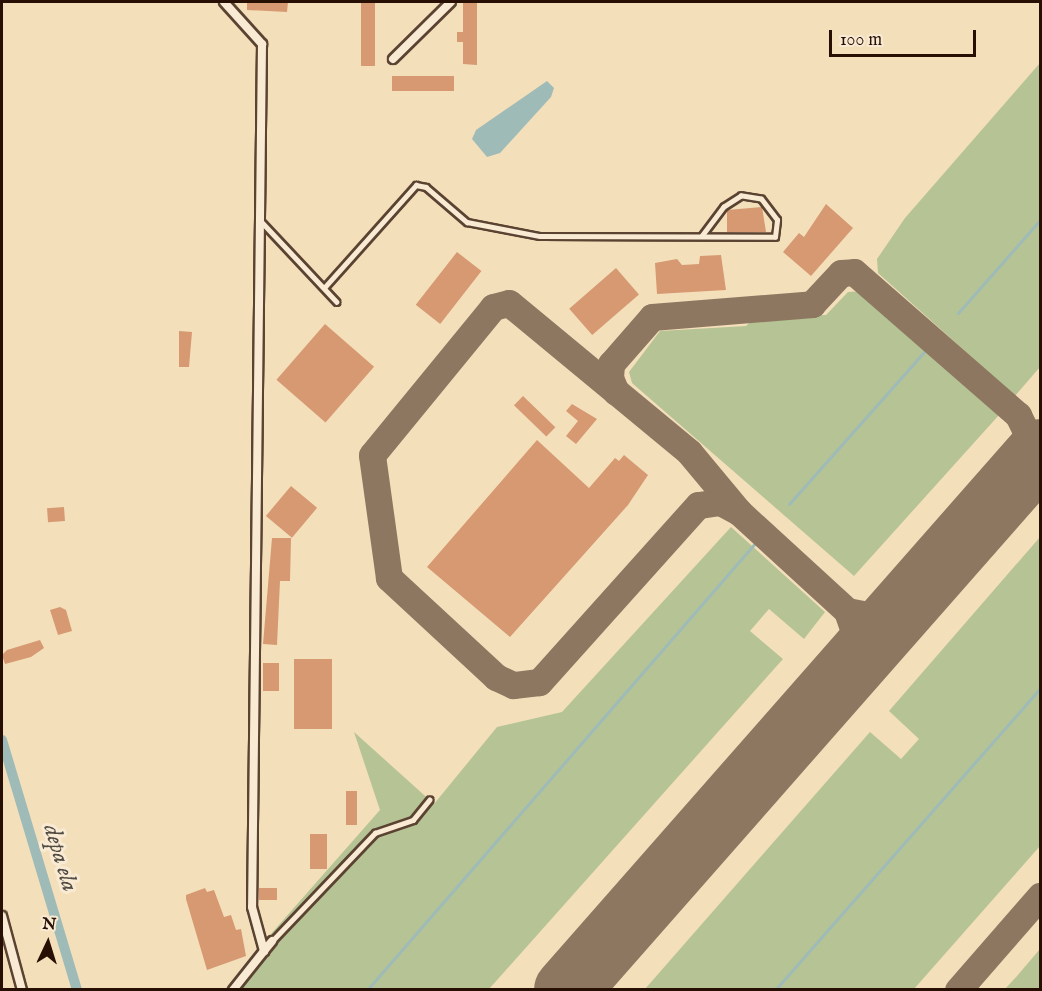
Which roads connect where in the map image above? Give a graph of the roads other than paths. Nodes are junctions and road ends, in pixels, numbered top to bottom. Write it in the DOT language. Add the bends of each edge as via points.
graph roads {
  1 [pos="224,2"];
  2 [pos="451,2"];
  3 [pos="393,58"];
  4 [pos="260,220"];
  5 [pos="702,236"];
  6 [pos="324,288"];
  7 [pos="337,302"];
  8 [pos="429,800"];
  9 [pos="2,916"];
  10 [pos="272,941"];
  11 [pos="264,951"];
  12 [pos="22,990"];
  13 [pos="233,990"];
  1 -- 4 [label="street" via="262,44"];
  2 -- 3 [label="street"];
  4 -- 6 [label="lane"];
  4 -- 11 [label="street" via="252,908"];
  5 -- 5 [label="lane" via="727,240 775,237 777,220 761,199 741,196 724,207"];
  5 -- 6 [label="lane" via="521,234 466,222 426,187 416,185"];
  6 -- 7 [label="lane"];
  8 -- 10 [label="lane" via="413,820 375,833"];
  9 -- 12 [label="street"];
  10 -- 11 [label="street"];
  11 -- 13 [label="street"];
}
